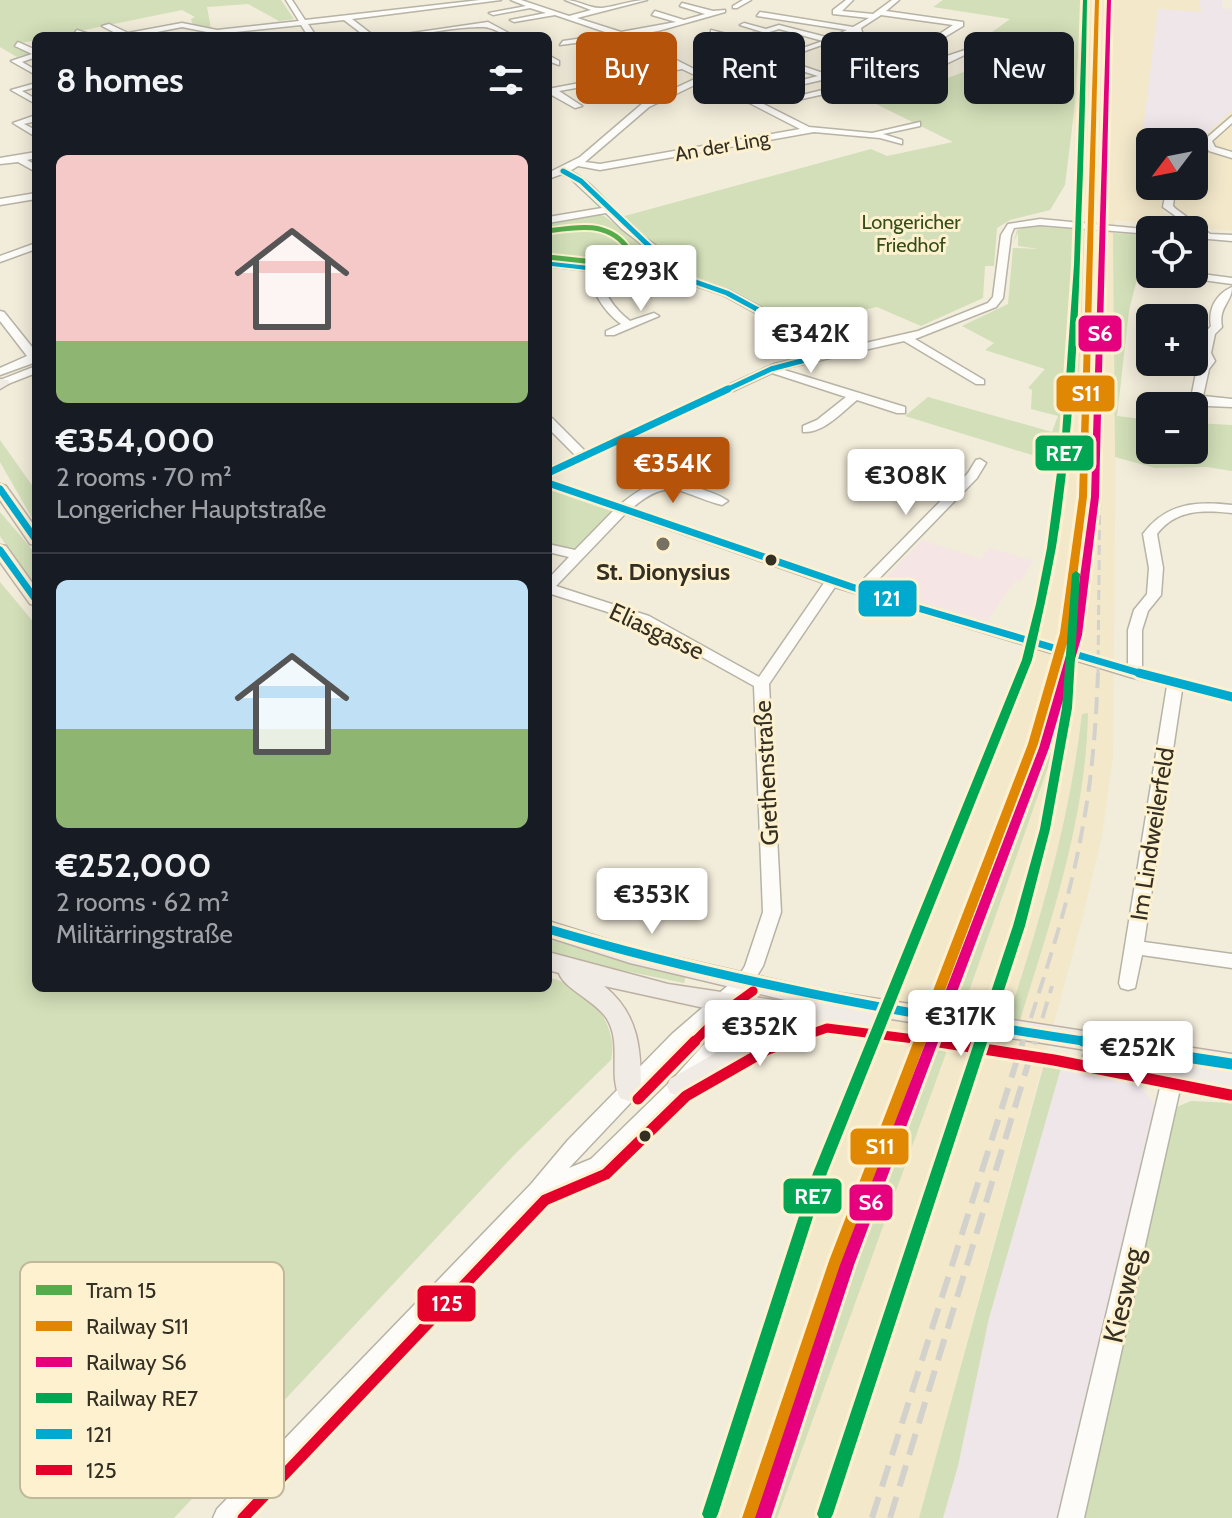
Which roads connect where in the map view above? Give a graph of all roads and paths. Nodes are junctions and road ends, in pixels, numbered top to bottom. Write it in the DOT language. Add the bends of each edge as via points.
graph roads {
  1 [pos="289,0"];
  2 [pos="498,0"];
  3 [pos="514,0"];
  4 [pos="568,0"];
  5 [pos="612,0"];
  6 [pos="644,0"];
  7 [pos="748,0"];
  8 [pos="850,0"];
  9 [pos="896,0"];
  10 [pos="625,4"];
  11 [pos="682,5"];
  12 [pos="537,7"];
  13 [pos="735,7"];
  14 [pos="599,10"];
  15 [pos="723,11"];
  16 [pos="493,13"];
  17 [pos="655,13"];
  18 [pos="557,14"];
  19 [pos="714,14"];
  20 [pos="760,14"];
  21 [pos="880,15"];
  22 [pos="569,17"];
  23 [pos="346,18"];
  24 [pos="924,19"];
  25 [pos="514,20"];
  26 [pos="578,20"];
  27 [pos="628,20"];
  28 [pos="973,20"];
  29 [pos="796,21"];
  30 [pos="303,22"];
  31 [pos="684,22"];
  32 [pos="960,24"];
  33 [pos="145,25"];
  34 [pos="744,25"];
  35 [pos="106,26"];
  36 [pos="536,26"];
  37 [pos="915,26"];
  38 [pos="600,27"];
  39 [pos="779,27"];
  40 [pos="658,29"];
  41 [pos="155,30"];
  42 [pos="859,30"];
  43 [pos="766,31"];
  44 [pos="119,32"];
  45 [pos="146,32"];
  46 [pos="209,32"];
  47 [pos="231,32"];
  48 [pos="309,32"];
  49 [pos="365,32"];
  50 [pos="427,32"];
  51 [pos="503,32"];
  52 [pos="614,32"];
  53 [pos="640,32"];
  54 [pos="763,32"];
  55 [pos="855,32"];
  56 [pos="948,32"];
  57 [pos="562,33"];
  58 [pos="821,38"];
  59 [pos="576,41"];
  60 [pos="563,43"];
  61 [pos="18,44"];
  62 [pos="32,52"];
  63 [pos="32,55"];
  64 [pos="677,62"];
  65 [pos="684,66"];
  66 [pos="32,71"];
  67 [pos="693,71"];
  68 [pos="693,83"];
  69 [pos="32,86"];
  70 [pos="15,90"];
  71 [pos="0,91"];
  72 [pos="552,91"];
  73 [pos="552,92"];
  74 [pos="821,94"];
  75 [pos="805,97"];
  76 [pos="32,100"];
  77 [pos="758,104"];
  78 [pos="578,106"];
  79 [pos="32,119"];
  80 [pos="1232,119"];
  81 [pos="917,124"];
  82 [pos="808,130"];
  83 [pos="32,132"];
  84 [pos="867,135"];
  85 [pos="899,142"];
  86 [pos="1232,155"];
  87 [pos="32,156"];
  88 [pos="20,159"];
  89 [pos="0,161"];
  90 [pos="578,163"];
  91 [pos="32,166"];
  92 [pos="563,171"];
  93 [pos="552,175"];
  94 [pos="32,197"];
  95 [pos="24,200"];
  96 [pos="1169,200"];
  97 [pos="0,202"];
  98 [pos="32,205"];
  99 [pos="606,210"];
  100 [pos="1182,216"];
  101 [pos="552,219"];
  102 [pos="1136,230"];
  103 [pos="1208,236"];
  104 [pos="1232,238"];
  105 [pos="32,247"];
  106 [pos="0,259"];
  107 [pos="552,263"];
  108 [pos="595,268"];
  109 [pos="665,268"];
  110 [pos="1208,278"];
  111 [pos="1232,281"];
  112 [pos="1232,290"];
  113 [pos="0,314"];
  114 [pos="654,316"];
  115 [pos="629,325"];
  116 [pos="1217,327"];
  117 [pos="1232,330"];
  118 [pos="610,333"];
  119 [pos="906,338"];
  120 [pos="836,352"];
  121 [pos="32,355"];
  122 [pos="32,362"];
  123 [pos="771,369"];
  124 [pos="1,381"];
  125 [pos="980,382"];
  126 [pos="855,396"];
  127 [pos="1232,403"];
  128 [pos="901,410"];
  129 [pos="552,425"];
  130 [pos="807,429"];
  131 [pos="583,456"];
  132 [pos="980,463"];
  133 [pos="552,471"];
  134 [pos="552,484"];
  135 [pos="0,489"];
  136 [pos="722,501"];
  137 [pos="623,509"];
  138 [pos="1232,509"];
  139 [pos="32,534"];
  140 [pos="552,549"];
  141 [pos="0,550"];
  142 [pos="579,555"];
  143 [pos="832,582"];
  144 [pos="552,583"];
  145 [pos="552,588"];
  146 [pos="860,591"];
  147 [pos="32,594"];
  148 [pos="1135,674"];
  149 [pos="761,684"];
  150 [pos="1175,685"];
  151 [pos="1232,697"];
  152 [pos="552,930"];
  153 [pos="1134,947"];
  154 [pos="1232,961"];
  155 [pos="552,962"];
  156 [pos="552,963"];
  157 [pos="746,981"];
  158 [pos="1128,983"];
  159 [pos="716,1003"];
  160 [pos="748,1008"];
  161 [pos="825,1016"];
  162 [pos="1232,1064"];
  163 [pos="1174,1071"];
  164 [pos="1232,1083"];
  165 [pos="679,1086"];
  166 [pos="629,1091"];
  167 [pos="538,1190"];
  168 [pos="284,1457"];
  169 [pos="245,1498"];
  170 [pos="226,1518"];
  171 [pos="1071,1518"];
  1 -- 30 [label="street"];
  2 -- 23 [label="street"];
  3 -- 12 [label="street"];
  4 -- 14 [label="street"];
  5 -- 10 [label="street"];
  6 -- 10 [label="street"];
  7 -- 13 [label="street"];
  8 -- 21 [label="street" via="836,12"];
  9 -- 21 [label="street"];
  10 -- 14 [label="street"];
  11 -- 19 [label="street"];
  12 -- 16 [label="street"];
  12 -- 18 [label="street"];
  14 -- 22 [label="street"];
  15 -- 19 [label="street"];
  17 -- 31 [label="street"];
  18 -- 22 [label="street"];
  18 -- 25 [label="street"];
  19 -- 31 [label="street"];
  20 -- 29 [label="street"];
  21 -- 24 [label="street"];
  21 -- 42 [label="street"];
  22 -- 26 [label="street"];
  23 -- 30 [label="street"];
  23 -- 49 [label="street"];
  24 -- 32 [label="street"];
  24 -- 37 [label="street"];
  26 -- 36 [label="street"];
  26 -- 38 [label="street"];
  27 -- 40 [label="street"];
  28 -- 32 [label="street"];
  29 -- 39 [label="street"];
  29 -- 42 [label="street"];
  30 -- 47 [label="street"];
  30 -- 48 [label="street"];
  31 -- 40 [label="street"];
  32 -- 56 [label="street"];
  33 -- 41 [label="street"];
  34 -- 43 [label="street"];
  35 -- 44 [label="street"];
  38 -- 52 [label="street"];
  38 -- 57 [label="street"];
  39 -- 43 [label="street"];
  39 -- 58 [label="street"];
  40 -- 53 [label="street"];
  41 -- 45 [label="street"];
  41 -- 46 [label="street" via="182,25"];
  42 -- 55 [label="street"];
  43 -- 54 [label="street"];
  50 -- 51 [label="street" via="488,24"];
  59 -- 60 [label="street"];
  61 -- 62 [label="street"];
  63 -- 66 [label="street" via="15,61"];
  64 -- 65 [label="street"];
  65 -- 67 [label="street"];
  65 -- 72 [label="street"];
  68 -- 90 [label="street" via="633,114"];
  69 -- 70 [label="street"];
  70 -- 71 [label="street"];
  70 -- 76 [label="street"];
  73 -- 78 [label="street"];
  74 -- 75 [label="street"];
  77 -- 82 [label="street"];
  79 -- 83 [label="street" via="13,123"];
  80 -- 86 [label="street" via="1207,141 1212,149"];
  81 -- 84 [label="street, An der Ling"];
  82 -- 84 [label="street, An der Ling"];
  82 -- 90 [label="street, An der Ling" via="600,167"];
  84 -- 85 [label="street, An der Ling"];
  87 -- 88 [label="street"];
  88 -- 89 [label="street"];
  88 -- 91 [label="street"];
  90 -- 92 [label="street"];
  92 -- 93 [label="street"];
  92 -- 99 [label="street" via="577,177"];
  94 -- 95 [label="street"];
  95 -- 97 [label="street"];
  95 -- 98 [label="street"];
  96 -- 100 [label="street" via="1168,207"];
  99 -- 101 [label="street"];
  99 -- 109 [label="street" via="661,254"];
  102 -- 119 [label="street" via="1040,222 1011,226 996,301"];
  103 -- 104 [label="street"];
  105 -- 106 [label="street"];
  107 -- 108 [label="street"];
  108 -- 109 [label="street"];
  108 -- 115 [label="street" via="602,297"];
  109 -- 120 [label="street" via="727,293"];
  110 -- 111 [label="street"];
  112 -- 116 [label="street" via="1218,304"];
  113 -- 121 [label="street"];
  114 -- 115 [label="street"];
  115 -- 118 [label="street"];
  116 -- 117 [label="street"];
  116 -- 127 [label="street" via="1210,333 1205,353 1209,361 1197,398"];
  119 -- 120 [label="street"];
  119 -- 125 [label="street"];
  120 -- 123 [label="street"];
  122 -- 124 [label="street"];
  123 -- 126 [label="street"];
  123 -- 131 [label="street"];
  126 -- 128 [label="street"];
  126 -- 130 [label="street"];
  129 -- 131 [label="street"];
  131 -- 133 [label="street"];
  132 -- 146 [label="street"];
  134 -- 137 [label="street"];
  135 -- 139 [label="main road"];
  136 -- 137 [label="street" via="667,483 649,487"];
  137 -- 142 [label="street"];
  137 -- 143 [label="street"];
  138 -- 148 [label="street" via="1181,509 1159,520 1150,534 1154,595 1141,610 1135,630"];
  140 -- 142 [label="street"];
  141 -- 147 [label="main road"];
  142 -- 144 [label="street"];
  143 -- 146 [label="street"];
  143 -- 149 [label="street, Grethenstraße"];
  145 -- 149 [label="street, Eliasgasse" via="644,619"];
  146 -- 148 [label="street"];
  148 -- 150 [label="street"];
  149 -- 157 [label="street, Grethenstraße" via="772,912"];
  150 -- 151 [label="street"];
  150 -- 153 [label="street, Im Lindweilerfeld"];
  152 -- 157 [label="main road" via="630,955"];
  153 -- 154 [label="street"];
  153 -- 158 [label="street, Im Lindweilerfeld"];
  155 -- 159 [label="main road"];
  156 -- 166 [label="main road" via="600,994 626,1025"];
  157 -- 159 [label="street"];
  157 -- 160 [label="street"];
  157 -- 162 [label="main road" via="876,1009"];
  159 -- 160 [label="main road"];
  159 -- 166 [label="street"];
  160 -- 161 [label="main road"];
  160 -- 165 [label="street"];
  161 -- 163 [label="main road"];
  161 -- 165 [label="main road" via="763,1038"];
  163 -- 164 [label="main road"];
  163 -- 171 [label="street, Kiesweg"];
  165 -- 167 [label="street" via="598,1165"];
  166 -- 167 [label="street"];
  167 -- 168 [label="street"];
  169 -- 170 [label="street"];
}
